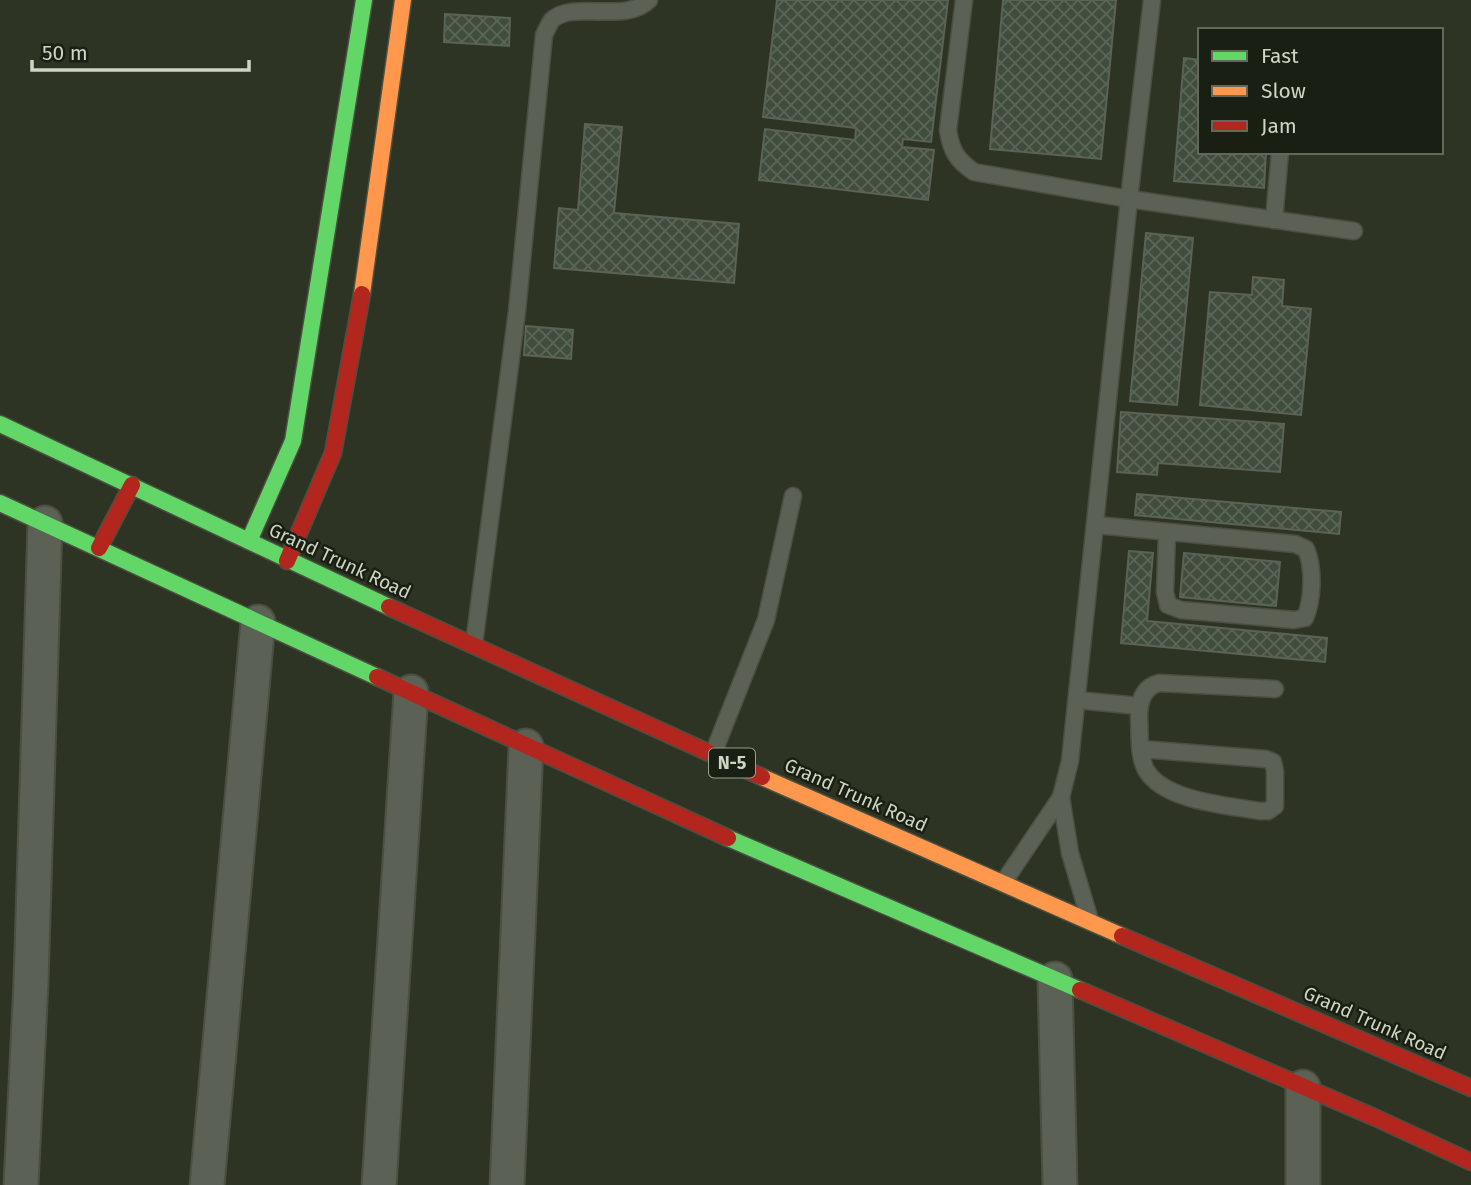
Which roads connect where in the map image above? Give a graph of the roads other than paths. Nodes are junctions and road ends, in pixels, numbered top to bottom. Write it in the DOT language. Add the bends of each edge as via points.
graph roads {
  1 [pos="364,0"];
  2 [pos="402,0"];
  3 [pos="649,0"];
  4 [pos="964,0"];
  5 [pos="1152,0"];
  6 [pos="1280,154"];
  7 [pos="1129,199"];
  8 [pos="1274,220"];
  9 [pos="1353,231"];
  10 [pos="0,424"];
  11 [pos="132,485"];
  12 [pos="793,496"];
  13 [pos="0,503"];
  14 [pos="46,523"];
  15 [pos="1096,525"];
  16 [pos="1167,532"];
  17 [pos="249,541"];
  18 [pos="99,548"];
  19 [pos="287,561"];
  20 [pos="258,622"];
  21 [pos="473,646"];
  22 [pos="1275,689"];
  23 [pos="411,692"];
  24 [pos="1077,700"];
  25 [pos="1139,706"];
  26 [pos="526,746"];
  27 [pos="1141,749"];
  28 [pos="713,754"];
  29 [pos="1061,797"];
  30 [pos="1003,883"];
  31 [pos="1090,922"];
  32 [pos="1055,979"];
  33 [pos="1303,1087"];
  34 [pos="1471,1088"];
  35 [pos="1471,1162"];
  36 [pos="21,1185"];
  37 [pos="207,1185"];
  38 [pos="379,1185"];
  39 [pos="507,1185"];
  40 [pos="1060,1185"];
  41 [pos="1303,1185"];
  1 -- 17 [label="main road" via="293,441"];
  2 -- 19 [label="main road" via="359,314 333,453"];
  3 -- 21 [label="lane" via="629,11 571,12 553,19 544,35 517,311"];
  4 -- 7 [label="lane" via="948,130 950,148 960,163 974,172"];
  5 -- 7 [label="lane"];
  6 -- 8 [label="lane"];
  7 -- 8 [label="lane"];
  7 -- 15 [label="lane"];
  8 -- 9 [label="lane"];
  10 -- 11 [label="main road, Grand Trunk Road / N-5"];
  11 -- 17 [label="main road, Grand Trunk Road / N-5"];
  11 -- 18 [label="main road"];
  12 -- 28 [label="lane" via="766,620"];
  13 -- 14 [label="main road"];
  14 -- 18 [label="main road"];
  14 -- 36 [label="street"];
  15 -- 16 [label="lane"];
  15 -- 24 [label="lane"];
  16 -- 16 [label="lane" via="1295,544 1306,549 1310,559 1305,618 1181,610 1168,605"];
  17 -- 19 [label="main road, Grand Trunk Road / N-5"];
  18 -- 20 [label="main road"];
  19 -- 21 [label="main road, Grand Trunk Road / N-5"];
  20 -- 23 [label="main road"];
  20 -- 37 [label="street"];
  21 -- 28 [label="main road, Grand Trunk Road / N-5"];
  22 -- 25 [label="lane" via="1159,683 1146,690"];
  23 -- 26 [label="main road"];
  23 -- 38 [label="street"];
  24 -- 25 [label="lane"];
  24 -- 29 [label="lane"];
  25 -- 27 [label="lane"];
  26 -- 32 [label="main road"];
  26 -- 39 [label="street"];
  27 -- 27 [label="lane" via="1145,768 1167,790 1259,811 1275,806 1275,771 1273,762 1266,759"];
  28 -- 30 [label="main road, Grand Trunk Road / N-5"];
  29 -- 30 [label="lane"];
  29 -- 31 [label="lane" via="1070,853"];
  30 -- 31 [label="main road, Grand Trunk Road / N-5"];
  31 -- 34 [label="main road, Grand Trunk Road / N-5"];
  32 -- 33 [label="main road"];
  32 -- 40 [label="street"];
  33 -- 35 [label="main road"];
  33 -- 41 [label="street"];
}
